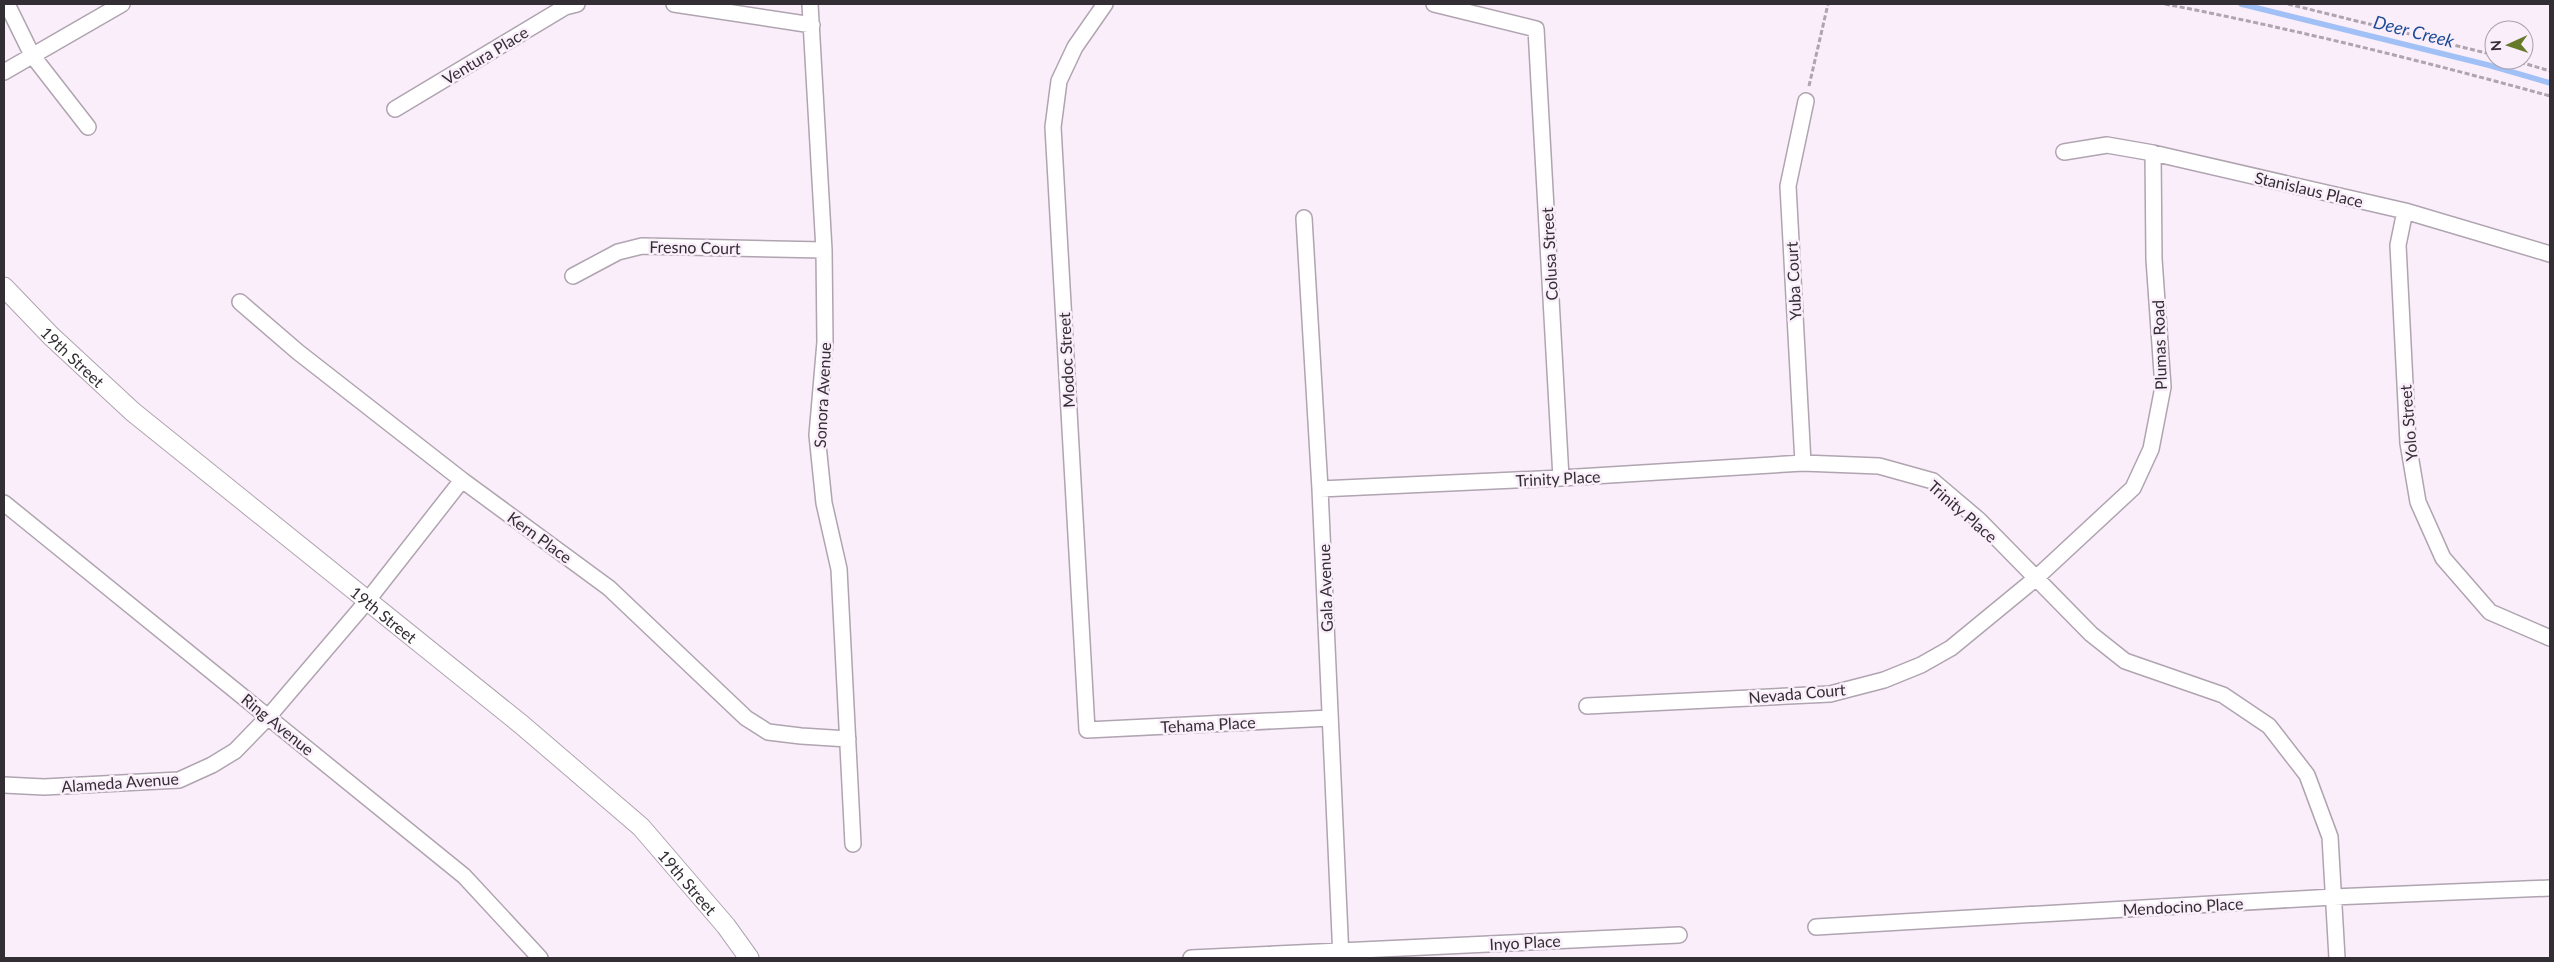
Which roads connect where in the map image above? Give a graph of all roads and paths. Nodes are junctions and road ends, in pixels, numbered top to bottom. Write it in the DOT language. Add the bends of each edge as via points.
graph roads {
  1 [pos="7,4"];
  2 [pos="122,4"];
  3 [pos="577,4"];
  4 [pos="674,4"];
  5 [pos="810,4"];
  6 [pos="1105,4"];
  7 [pos="1434,4"];
  8 [pos="1828,4"];
  9 [pos="2165,4"];
  10 [pos="2288,4"];
  11 [pos="812,25"];
  12 [pos="2484,53"];
  13 [pos="32,55"];
  14 [pos="2534,66"];
  15 [pos="2550,71"];
  16 [pos="4,72"];
  17 [pos="2550,96"];
  18 [pos="1806,101"];
  19 [pos="395,109"];
  20 [pos="88,127"];
  21 [pos="2064,152"];
  22 [pos="2153,154"];
  23 [pos="2405,211"];
  24 [pos="1304,218"];
  25 [pos="824,250"];
  26 [pos="2550,254"];
  27 [pos="573,276"];
  28 [pos="4,287"];
  29 [pos="240,302"];
  30 [pos="1802,463"];
  31 [pos="1562,478"];
  32 [pos="462,480"];
  33 [pos="1320,488"];
  34 [pos="4,504"];
  35 [pos="2035,579"];
  36 [pos="368,600"];
  37 [pos="2550,638"];
  38 [pos="1587,706"];
  39 [pos="268,716"];
  40 [pos="1330,718"];
  41 [pos="1087,730"];
  42 [pos="848,739"];
  43 [pos="4,785"];
  44 [pos="853,844"];
  45 [pos="2550,888"];
  46 [pos="2333,897"];
  47 [pos="1816,927"];
  48 [pos="1679,935"];
  49 [pos="531,955"];
  50 [pos="1341,955"];
  51 [pos="749,958"];
  52 [pos="1191,958"];
  53 [pos="2336,958"];
  1 -- 13 [label="street"];
  2 -- 13 [label="street"];
  3 -- 19 [label="street, Ventura Place" via="566,7"];
  4 -- 11 [label="street"];
  5 -- 11 [label="street, Sonora Avenue"];
  6 -- 41 [label="street, Modoc Street" via="1075,47 1059,81 1053,127"];
  7 -- 31 [label="street, Colusa Street" via="1536,29"];
  8 -- 18 [label="path"];
  9 -- 17 [label="path" via="2243,20"];
  10 -- 12 [label="path"];
  11 -- 25 [label="street, Sonora Avenue"];
  13 -- 16 [label="street"];
  13 -- 20 [label="street"];
  14 -- 15 [label="path"];
  18 -- 30 [label="street, Yuba Court" via="1788,186"];
  21 -- 22 [label="street, Stanislaus Place" via="2107,145"];
  22 -- 23 [label="street, Stanislaus Place"];
  22 -- 35 [label="street, Plumas Road" via="2154,259 2163,387 2151,449 2133,488"];
  23 -- 26 [label="street, Stanislaus Place"];
  23 -- 37 [label="street, Yolo Street" via="2398,244 2408,443 2418,502 2443,558 2490,612"];
  24 -- 33 [label="street, Gala Avenue"];
  25 -- 27 [label="street, Fresno Court" via="642,246 618,252"];
  25 -- 42 [label="street, Sonora Avenue" via="825,342 816,436 824,504 839,569"];
  28 -- 36 [label="street, 19th Street" via="44,330 133,412"];
  29 -- 32 [label="street, Kern Place" via="298,352"];
  30 -- 31 [label="street, Trinity Place"];
  30 -- 35 [label="street, Trinity Place" via="1880,466 1933,481 1979,520"];
  31 -- 33 [label="street, Trinity Place"];
  32 -- 36 [label="street, Alameda Avenue"];
  32 -- 42 [label="street, Kern Place" via="609,588 746,718 768,732"];
  33 -- 40 [label="street, Gala Avenue"];
  34 -- 39 [label="street, Ring Avenue"];
  35 -- 38 [label="street, Nevada Court" via="1950,648 1921,665 1858,688 1830,694"];
  35 -- 46 [label="street, Trinity Place" via="2090,634 2125,661 2223,695 2269,726 2307,775 2330,837"];
  36 -- 39 [label="street, Alameda Avenue"];
  36 -- 51 [label="street, 19th Street" via="641,827 726,926"];
  39 -- 43 [label="street, Alameda Avenue" via="235,751 179,780 44,787"];
  39 -- 49 [label="street, Ring Avenue" via="464,876"];
  40 -- 41 [label="street, Tehama Place"];
  40 -- 50 [label="street, Gala Avenue"];
  42 -- 44 [label="street, Sonora Avenue"];
  45 -- 46 [label="street, Mendocino Place"];
  46 -- 47 [label="street, Mendocino Place"];
  46 -- 53 [label="street, Trinity Place"];
  48 -- 50 [label="street, Inyo Place"];
  50 -- 52 [label="street, Inyo Place"];
}
